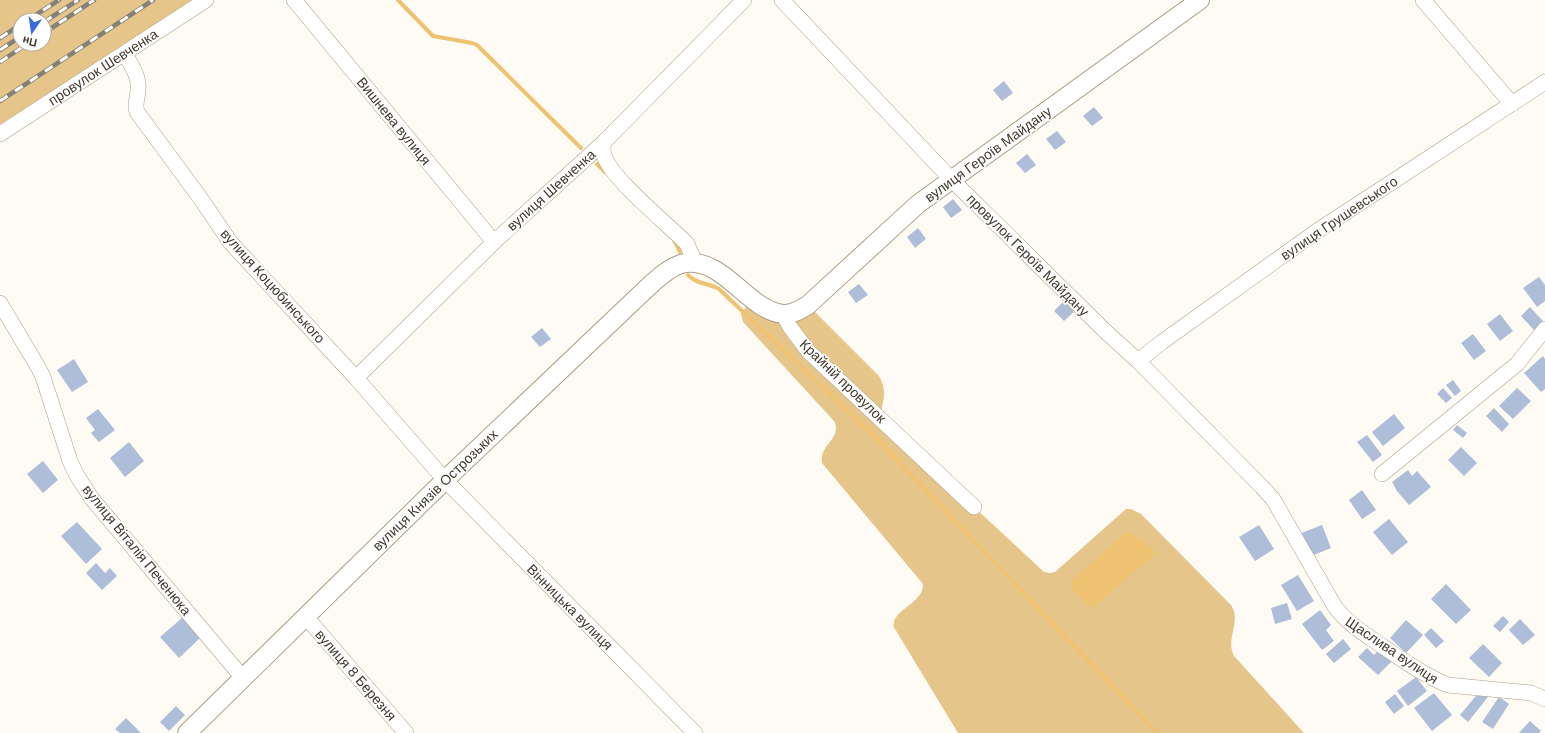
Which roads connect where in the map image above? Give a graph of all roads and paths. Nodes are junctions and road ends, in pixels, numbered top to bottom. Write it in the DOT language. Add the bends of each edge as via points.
graph roads {
  1 [pos="206,0"];
  2 [pos="294,0"];
  3 [pos="744,0"];
  4 [pos="782,0"];
  5 [pos="1200,0"];
  6 [pos="1423,0"];
  7 [pos="124,54"];
  8 [pos="1545,82"];
  9 [pos="1512,104"];
  10 [pos="0,134"];
  11 [pos="603,143"];
  12 [pos="951,179"];
  13 [pos="494,242"];
  14 [pos="694,263"];
  15 [pos="2,313"];
  16 [pos="783,314"];
  17 [pos="1545,329"];
  18 [pos="1138,362"];
  19 [pos="356,378"];
  20 [pos="1382,474"];
  21 [pos="445,480"];
  22 [pos="1262,487"];
  23 [pos="974,507"];
  24 [pos="306,617"];
  25 [pos="243,678"];
  26 [pos="1545,699"];
  27 [pos="187,733"];
  28 [pos="406,733"];
  29 [pos="695,733"];
  1 -- 7 [label="street, провулок Шевченка"];
  2 -- 13 [label="street, Вишнева вулиця"];
  3 -- 11 [label="street, вулиця Шевченка"];
  4 -- 12 [label="street, провулок Героїв Майдану"];
  5 -- 12 [label="street, вулиця Героїв Майдану"];
  6 -- 9 [label="street"];
  7 -- 10 [label="street, провулок Шевченка"];
  7 -- 19 [label="street, вулиця Коцюбинського" via="138,79 135,105 137,112 230,242"];
  8 -- 9 [label="street, вулиця Грушевського"];
  9 -- 18 [label="street, вулиця Грушевського" via="1317,231"];
  11 -- 13 [label="street, вулиця Шевченка"];
  11 -- 14 [label="street" via="604,155 611,169 687,244"];
  12 -- 16 [label="street, вулиця Героїв Майдану" via="918,204 808,305 796,312"];
  12 -- 18 [label="street, провулок Героїв Майдану"];
  13 -- 19 [label="street, вулиця Шевченка"];
  14 -- 16 [label="street" via="713,269 759,303"];
  14 -- 21 [label="street, вулиця Князів Острозьких" via="681,264 646,288"];
  15 -- 25 [label="street, вулиця Віталія Печенюка" via="33,356 43,377 70,461 82,484"];
  16 -- 23 [label="street, Крайній провулок" via="808,351"];
  17 -- 20 [label="street" via="1517,364"];
  18 -- 22 [label="street, провулок Героїв Майдану"];
  19 -- 21 [label="street, вулиця Коцюбинського"];
  21 -- 24 [label="street, вулиця Князів Острозьких"];
  21 -- 29 [label="street, Вінницька вулиця"];
  22 -- 26 [label="street, Щаслива вулиця" via="1273,499 1335,608 1353,626 1436,681 1448,685 1532,693"];
  24 -- 25 [label="street, вулиця Князів Острозьких"];
  24 -- 28 [label="street, вулиця 8 Березня"];
  25 -- 27 [label="street, вулиця Князів Острозьких"];
}
